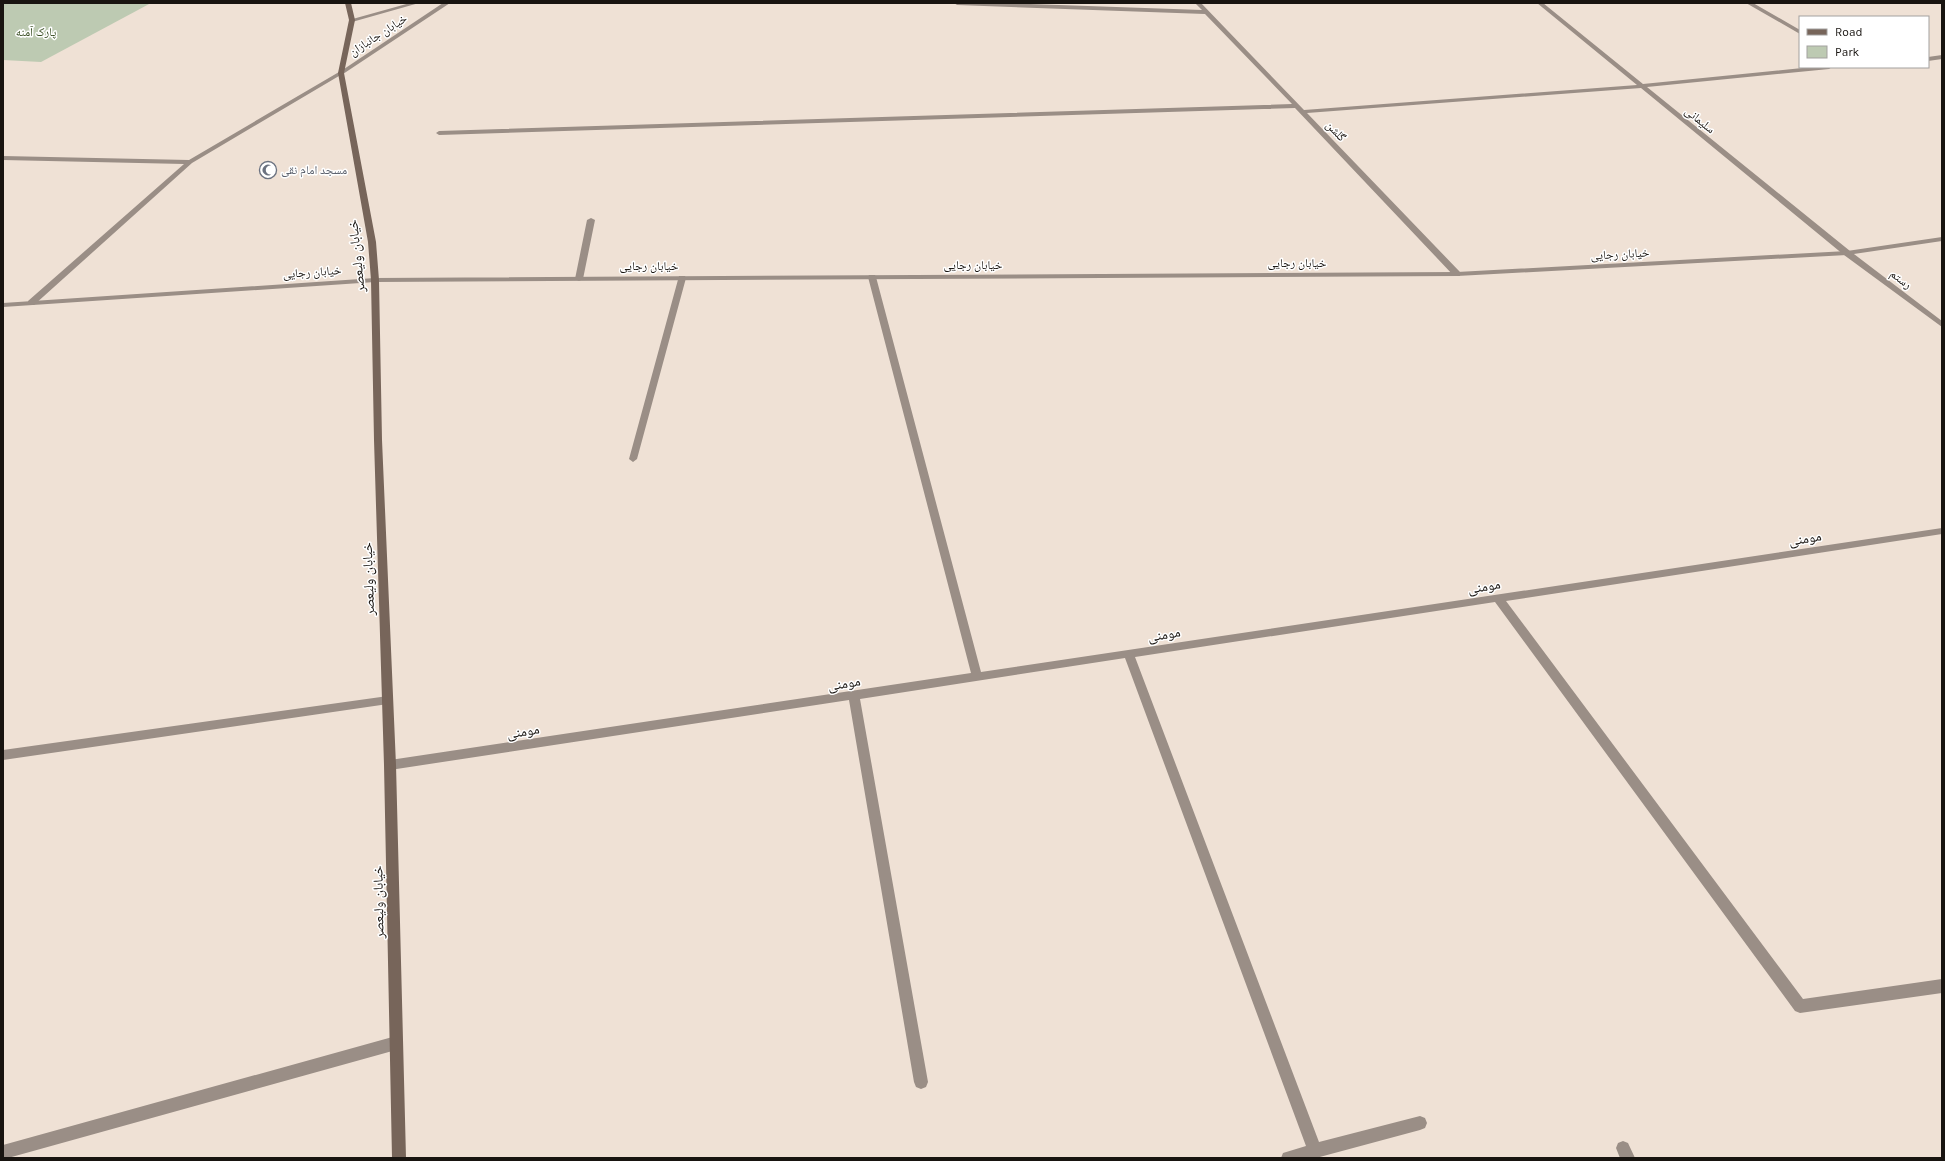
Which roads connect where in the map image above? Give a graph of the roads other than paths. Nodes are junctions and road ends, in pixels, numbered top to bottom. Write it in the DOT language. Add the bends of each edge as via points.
graph roads {
  1 [pos="348,3"];
  2 [pos="416,3"];
  3 [pos="447,3"];
  4 [pos="957,3"];
  5 [pos="1198,3"];
  6 [pos="1540,3"];
  7 [pos="1749,3"];
  8 [pos="1207,12"];
  9 [pos="352,20"];
  10 [pos="1799,31"];
  11 [pos="1942,57"];
  12 [pos="1929,58"];
  13 [pos="1819,68"];
  14 [pos="340,73"];
  15 [pos="1641,86"];
  16 [pos="1299,109"];
  17 [pos="439,133"];
  18 [pos="3,158"];
  19 [pos="190,162"];
  20 [pos="591,220"];
  21 [pos="1942,239"];
  22 [pos="1846,253"];
  23 [pos="1457,274"];
  24 [pos="872,277"];
  25 [pos="682,278"];
  26 [pos="579,279"];
  27 [pos="375,280"];
  28 [pos="31,303"];
  29 [pos="3,305"];
  30 [pos="1942,325"];
  31 [pos="633,459"];
  32 [pos="1942,531"];
  33 [pos="1498,598"];
  34 [pos="1129,654"];
  35 [pos="977,677"];
  36 [pos="854,695"];
  37 [pos="388,700"];
  38 [pos="3,755"];
  39 [pos="390,765"];
  40 [pos="1942,986"];
  41 [pos="396,1043"];
  42 [pos="921,1082"];
  43 [pos="1420,1123"];
  44 [pos="1315,1150"];
  45 [pos="3,1152"];
  46 [pos="399,1158"];
  47 [pos="1288,1158"];
  1 -- 9 [label="main road, خیابان ولیعصر"];
  2 -- 9 [label="street"];
  3 -- 14 [label="street, خیابان جانبازان"];
  4 -- 8 [label="street"];
  5 -- 8 [label="street, گلشن"];
  6 -- 15 [label="street, سلیمانی"];
  7 -- 10 [label="street"];
  8 -- 16 [label="street, گلشن"];
  9 -- 14 [label="main road, خیابان ولیعصر"];
  11 -- 12 [label="street"];
  13 -- 15 [label="street"];
  14 -- 19 [label="street, خیابان جانبازان"];
  14 -- 27 [label="main road, خیابان ولیعصر" via="372,242"];
  15 -- 16 [label="street"];
  15 -- 22 [label="street, سلیمانی"];
  16 -- 17 [label="street"];
  16 -- 23 [label="street, گلشن"];
  18 -- 19 [label="street"];
  19 -- 28 [label="street, خیابان جانبازان"];
  20 -- 26 [label="street"];
  21 -- 22 [label="street, خیابان رجایی"];
  22 -- 23 [label="street, خیابان رجایی"];
  22 -- 30 [label="street, رستم"];
  23 -- 24 [label="street, خیابان رجایی"];
  24 -- 25 [label="street, خیابان رجایی"];
  24 -- 35 [label="street"];
  25 -- 26 [label="street, خیابان رجایی"];
  25 -- 31 [label="street"];
  26 -- 27 [label="street, خیابان رجایی"];
  27 -- 28 [label="street, خیابان رجایی"];
  27 -- 37 [label="main road, خیابان ولیعصر"];
  28 -- 29 [label="street, خیابان رجایی"];
  32 -- 33 [label="street, مومنی"];
  33 -- 34 [label="street, مومنی"];
  33 -- 40 [label="street" via="1800,1006"];
  34 -- 35 [label="street, مومنی"];
  34 -- 44 [label="street"];
  35 -- 36 [label="street, مومنی"];
  36 -- 39 [label="street, مومنی"];
  36 -- 42 [label="street"];
  37 -- 38 [label="street"];
  37 -- 39 [label="main road, خیابان ولیعصر"];
  39 -- 41 [label="main road, خیابان ولیعصر"];
  41 -- 45 [label="street"];
  41 -- 46 [label="main road, خیابان ولیعصر"];
  43 -- 44 [label="street"];
  44 -- 47 [label="street"];
}
